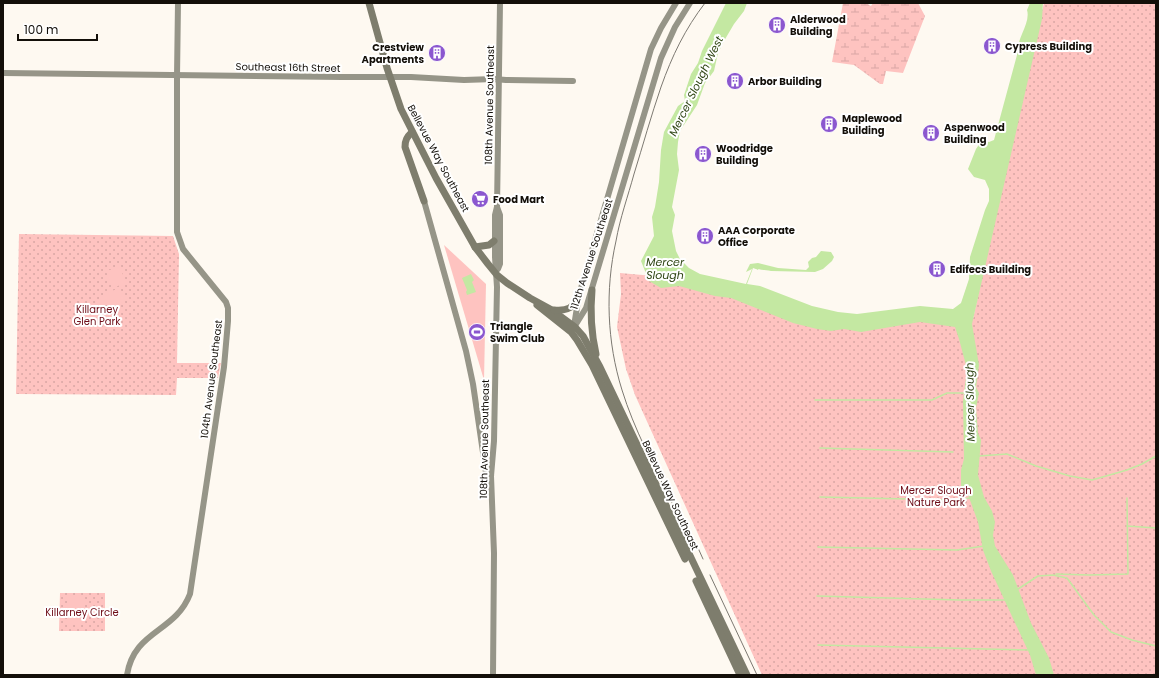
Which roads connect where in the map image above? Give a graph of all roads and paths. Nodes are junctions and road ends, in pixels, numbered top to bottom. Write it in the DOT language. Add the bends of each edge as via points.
graph roads {
  1 [pos="178,3"];
  2 [pos="369,3"];
  3 [pos="500,3"];
  4 [pos="676,3"];
  5 [pos="690,3"];
  6 [pos="3,74"];
  7 [pos="177,76"];
  8 [pos="390,77"];
  9 [pos="499,79"];
  10 [pos="573,81"];
  11 [pos="412,132"];
  12 [pos="424,201"];
  13 [pos="497,207"];
  14 [pos="494,241"];
  15 [pos="476,247"];
  16 [pos="497,275"];
  17 [pos="592,290"];
  18 [pos="530,298"];
  19 [pos="577,300"];
  20 [pos="552,310"];
  21 [pos="573,329"];
  22 [pos="600,367"];
  23 [pos="491,476"];
  24 [pos="127,675"];
  25 [pos="493,675"];
  26 [pos="740,675"];
  27 [pos="746,675"];
  1 -- 7 [label="street, 104th Avenue Southeast"];
  2 -- 8 [label="main road, Bellevue Way Southeast"];
  3 -- 9 [label="street, 108th Avenue Southeast"];
  4 -- 19 [label="street, 112th Avenue Southeast" via="651,49"];
  5 -- 17 [label="street, 112th Avenue Southeast" via="675,27 661,58"];
  6 -- 7 [label="street, Southeast 16th Street"];
  7 -- 8 [label="street, Southeast 16th Street"];
  7 -- 24 [label="street, 104th Avenue Southeast" via="177,232 188,256 226,302 228,321 224,367 190,594 177,616 137,648"];
  8 -- 9 [label="street, Southeast 16th Street"];
  8 -- 11 [label="main road, Bellevue Way Southeast"];
  9 -- 10 [label="street, Southeast 16th Street"];
  9 -- 13 [label="street, 108th Avenue Southeast"];
  11 -- 12 [label="main road" via="405,143"];
  11 -- 15 [label="main road, Bellevue Way Southeast"];
  12 -- 23 [label="street" via="466,351 486,473"];
  13 -- 14 [label="street, 108th Avenue Southeast"];
  13 -- 16 [label="street, 108th Avenue Southeast" via="500,215 500,264"];
  14 -- 15 [label="main road" via="489,246"];
  14 -- 16 [label="street, 108th Avenue Southeast"];
  15 -- 16 [label="main road, Bellevue Way Southeast"];
  16 -- 18 [label="main road, Bellevue Way Southeast"];
  16 -- 23 [label="street, 108th Avenue Southeast"];
  17 -- 21 [label="street, 112th Avenue Southeast" via="584,313"];
  17 -- 22 [label="main road" via="590,325"];
  18 -- 20 [label="main road, Bellevue Way Southeast"];
  18 -- 21 [label="main road, Bellevue Way Southeast" via="545,312"];
  19 -- 20 [label="main road" via="570,308"];
  19 -- 21 [label="street, 112th Avenue Southeast"];
  20 -- 21 [label="main road, Bellevue Way Southeast"];
  21 -- 22 [label="main road, Bellevue Way Southeast" via="583,336"];
  21 -- 26 [label="main road, Bellevue Way Southeast"];
  22 -- 27 [label="main road, Bellevue Way Southeast"];
  23 -- 25 [label="street, 108th Avenue Southeast" via="494,553"];
}
